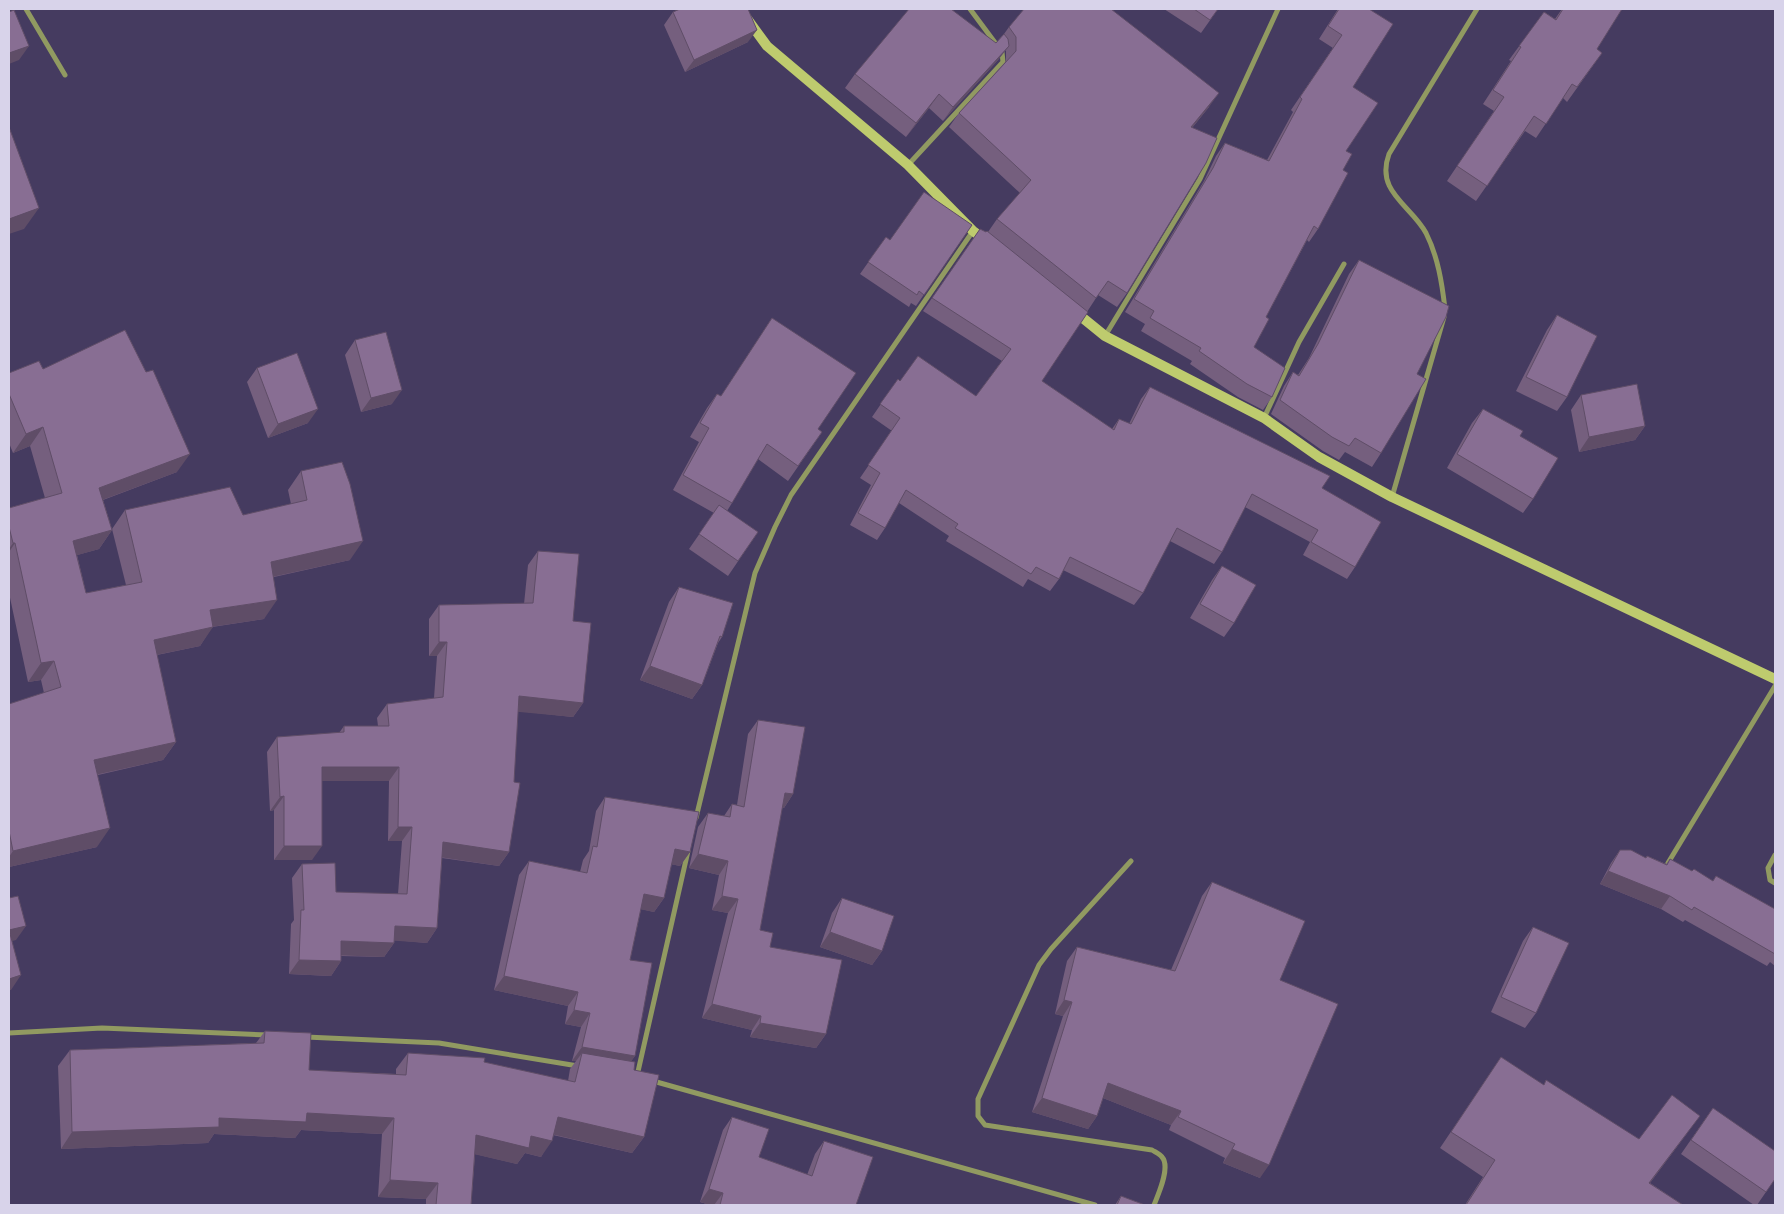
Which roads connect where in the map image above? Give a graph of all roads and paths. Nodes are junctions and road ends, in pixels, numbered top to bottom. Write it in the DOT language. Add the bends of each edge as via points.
graph roads {
  1 [pos="26,9"];
  2 [pos="740,9"];
  3 [pos="970,9"];
  4 [pos="1278,9"];
  5 [pos="1477,9"];
  6 [pos="65,75"];
  7 [pos="908,165"];
  8 [pos="973,231"];
  9 [pos="997,249"];
  10 [pos="1344,264"];
  11 [pos="1066,305"];
  12 [pos="1105,336"];
  13 [pos="1264,418"];
  14 [pos="1392,497"];
  15 [pos="1775,679"];
  16 [pos="1775,686"];
  17 [pos="694,824"];
  18 [pos="690,844"];
  19 [pos="1775,855"];
  20 [pos="1131,861"];
  21 [pos="1668,863"];
  22 [pos="1775,883"];
  23 [pos="9,1033"];
  24 [pos="271,1036"];
  25 [pos="301,1037"];
  26 [pos="580,1067"];
  27 [pos="628,1075"];
  28 [pos="637,1076"];
  29 [pos="1095,1205"];
  30 [pos="1154,1205"];
  1 -- 6 [label="street"];
  2 -- 7 [label="street" via="766,46"];
  3 -- 7 [label="street" via="1002,52 1003,62"];
  4 -- 12 [label="street" via="1200,179"];
  5 -- 14 [label="street" via="1385,163 1388,186 1425,232 1436,257 1445,310"];
  7 -- 8 [label="street"];
  8 -- 9 [label="street"];
  8 -- 17 [label="street" via="791,495 775,527 755,573"];
  10 -- 13 [label="street" via="1299,342"];
  11 -- 12 [label="street"];
  12 -- 13 [label="street"];
  13 -- 14 [label="street" via="1319,457"];
  14 -- 15 [label="street"];
  16 -- 21 [label="street"];
  18 -- 28 [label="street"];
  19 -- 22 [label="street" via="1768,868 1770,880"];
  20 -- 30 [label="street" via="1039,965 978,1099 978,1116 985,1125 1152,1150 1163,1158 1166,1165"];
  23 -- 24 [label="street" via="102,1028"];
  25 -- 26 [label="street" via="440,1043"];
  27 -- 28 [label="street"];
  28 -- 29 [label="street"];
}
